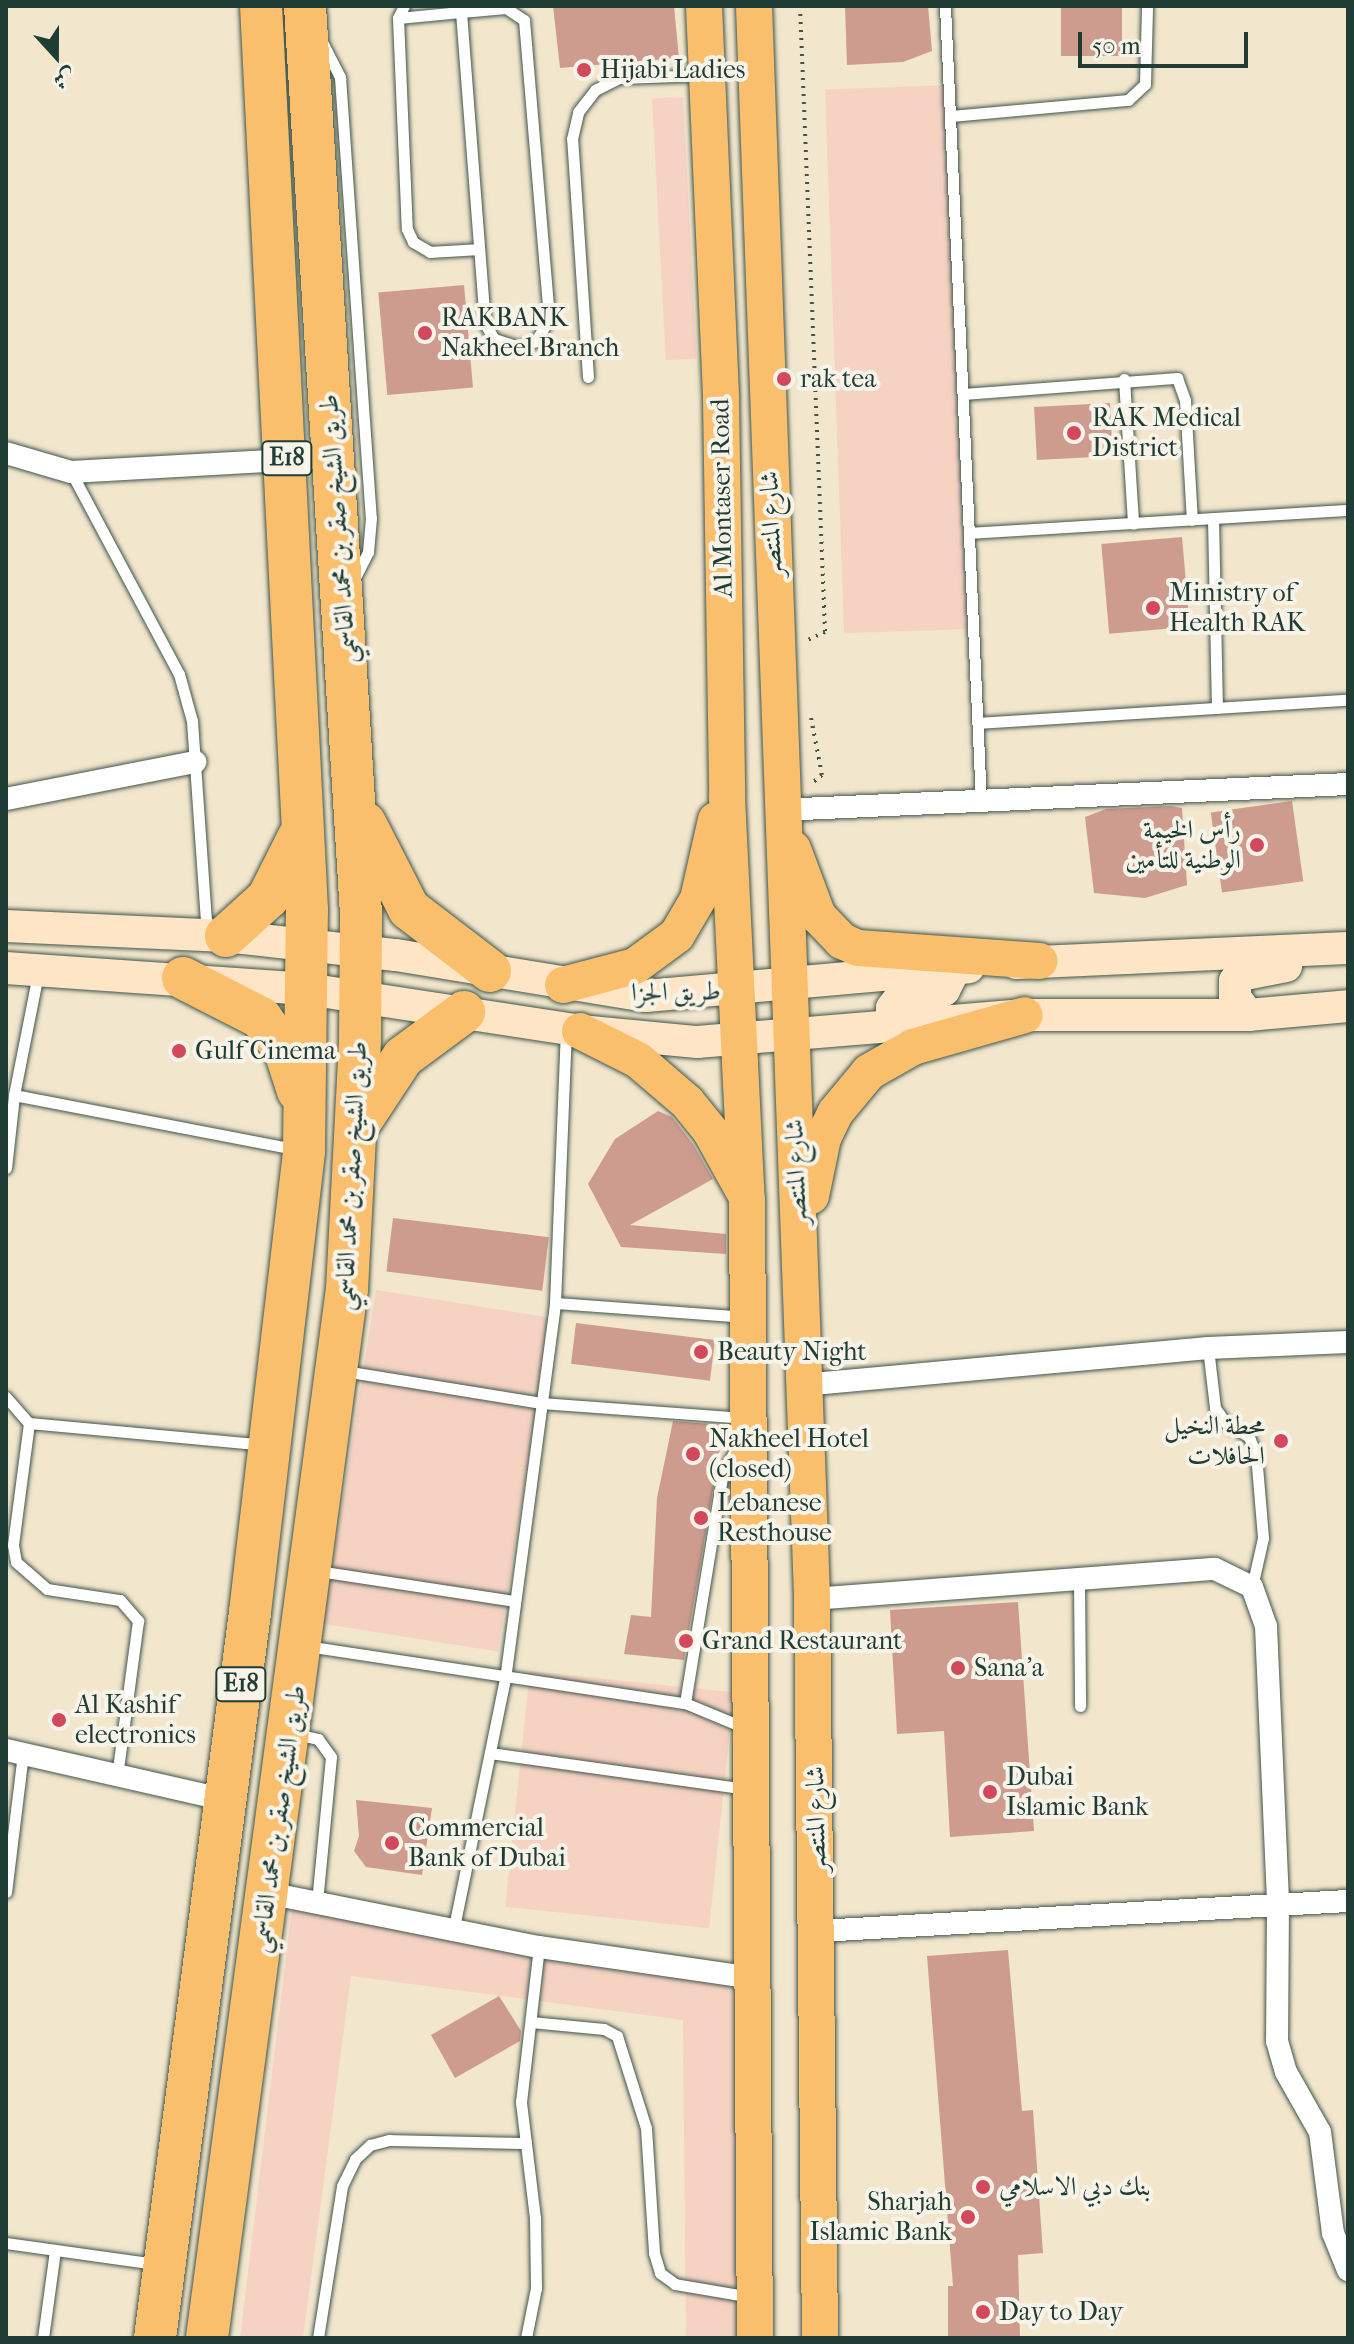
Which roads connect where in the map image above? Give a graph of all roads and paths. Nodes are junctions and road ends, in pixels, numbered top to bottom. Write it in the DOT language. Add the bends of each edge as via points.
graph roads {
  1 [pos="261,6"];
  2 [pos="390,6"];
  3 [pos="404,6"];
  4 [pos="704,6"];
  5 [pos="754,6"];
  6 [pos="800,6"];
  7 [pos="945,6"];
  8 [pos="1147,6"];
  9 [pos="461,12"];
  10 [pos="306,15"];
  11 [pos="398,18"];
  12 [pos="707,75"];
  13 [pos="951,116"];
  14 [pos="479,249"];
  15 [pos="588,377"];
  16 [pos="1124,379"];
  17 [pos="963,394"];
  18 [pos="6,453"];
  19 [pos="288,460"];
  20 [pos="71,472"];
  21 [pos="1348,510"];
  22 [pos="1213,518"];
  23 [pos="1192,520"];
  24 [pos="1133,524"];
  25 [pos="969,533"];
  26 [pos="804,651"];
  27 [pos="1348,700"];
  28 [pos="808,705"];
  29 [pos="1217,708"];
  30 [pos="978,723"];
  31 [pos="195,762"];
  32 [pos="1348,784"];
  33 [pos="727,797"];
  34 [pos="354,798"];
  35 [pos="6,799"];
  36 [pos="981,801"];
  37 [pos="780,810"];
  38 [pos="303,824"];
  39 [pos="6,926"];
  40 [pos="216,936"];
  41 [pos="307,947"];
  42 [pos="1348,950"];
  43 [pos="361,952"];
  44 [pos="1040,961"];
  45 [pos="6,968"];
  46 [pos="954,968"];
  47 [pos="39,969"];
  48 [pos="490,971"];
  49 [pos="183,978"];
  50 [pos="563,985"];
  51 [pos="787,986"];
  52 [pos="307,989"];
  53 [pos="737,991"];
  54 [pos="360,996"];
  55 [pos="1348,1006"];
  56 [pos="464,1012"];
  57 [pos="1025,1015"];
  58 [pos="1248,1015"];
  59 [pos="892,1028"];
  60 [pos="573,1029"];
  61 [pos="790,1034"];
  62 [pos="741,1038"];
  63 [pos="14,1095"];
  64 [pos="305,1134"];
  65 [pos="352,1139"];
  66 [pos="6,1168"];
  67 [pos="747,1200"];
  68 [pos="799,1272"];
  69 [pos="555,1303"];
  70 [pos="748,1317"];
  71 [pos="1348,1342"];
  72 [pos="1208,1348"];
  73 [pos="337,1370"];
  74 [pos="802,1385"];
  75 [pos="6,1397"];
  76 [pos="541,1403"];
  77 [pos="29,1423"];
  78 [pos="748,1423"];
  79 [pos="268,1445"];
  80 [pos="311,1570"];
  81 [pos="1079,1580"];
  82 [pos="1252,1587"];
  83 [pos="812,1599"];
  84 [pos="515,1601"];
  85 [pos="301,1645"];
  86 [pos="505,1679"];
  87 [pos="685,1703"];
  88 [pos="1080,1706"];
  89 [pos="747,1729"];
  90 [pos="289,1732"];
  91 [pos="14,1752"];
  92 [pos="490,1753"];
  93 [pos="117,1776"];
  94 [pos="749,1790"];
  95 [pos="226,1800"];
  96 [pos="6,1892"];
  97 [pos="268,1893"];
  98 [pos="1348,1901"];
  99 [pos="317,1902"];
  100 [pos="1278,1905"];
  101 [pos="454,1927"];
  102 [pos="819,1931"];
  103 [pos="539,1947"];
  104 [pos="754,1978"];
  105 [pos="531,2022"];
  106 [pos="526,2143"];
  107 [pos="6,2243"];
  108 [pos="55,2250"];
  109 [pos="1345,2259"];
  110 [pos="164,2265"];
  111 [pos="755,2298"];
  112 [pos="43,2338"];
  113 [pos="155,2338"];
  114 [pos="207,2338"];
  115 [pos="318,2338"];
  116 [pos="526,2338"];
  117 [pos="755,2338"];
  118 [pos="820,2338"];
  1 -- 19 [label="highway, طريق الشيخ صقر بن محمد القاسمي / E18"];
  2 -- 11 [label="lane"];
  3 -- 11 [label="lane"];
  4 -- 12 [label="main road, Al Montaser Road"];
  5 -- 37 [label="main road, شارع المنتصر"];
  6 -- 26 [label="path" via="825,632 808,639"];
  7 -- 13 [label="lane"];
  8 -- 13 [label="lane" via="1145,84 1128,100"];
  9 -- 11 [label="lane"];
  9 -- 14 [label="lane"];
  9 -- 14 [label="lane" via="506,8 526,27 549,311 546,328 536,341 510,346 489,332"];
  10 -- 34 [label="highway, طريق الشيخ صقر بن محمد القاسمي / E18"];
  11 -- 14 [label="lane" via="409,236 430,252"];
  12 -- 15 [label="lane" via="619,78 595,90 578,112 572,139"];
  12 -- 33 [label="main road, Al Montaser Road" via="721,399"];
  13 -- 17 [label="lane"];
  16 -- 17 [label="lane"];
  16 -- 23 [label="lane" via="1177,378 1184,388"];
  16 -- 24 [label="lane"];
  17 -- 25 [label="lane"];
  18 -- 20 [label="street"];
  19 -- 20 [label="street"];
  19 -- 38 [label="highway, طريق الشيخ صقر بن محمد القاسمي / E18"];
  20 -- 31 [label="lane" via="179,674 192,721"];
  21 -- 22 [label="lane"];
  22 -- 23 [label="lane"];
  22 -- 29 [label="lane"];
  23 -- 24 [label="lane"];
  24 -- 25 [label="lane"];
  25 -- 30 [label="lane"];
  27 -- 29 [label="lane"];
  28 -- 37 [label="path" via="822,775"];
  29 -- 30 [label="lane"];
  30 -- 36 [label="lane"];
  31 -- 35 [label="street"];
  31 -- 40 [label="lane"];
  32 -- 36 [label="street"];
  33 -- 50 [label="main road" via="711,836 698,899 677,935 635,966"];
  33 -- 53 [label="main road, Al Montaser Road"];
  34 -- 43 [label="highway, طريق الشيخ صقر بن محمد القاسمي / E18"];
  34 -- 48 [label="highway" via="409,909"];
  36 -- 37 [label="street"];
  37 -- 44 [label="main road" via="810,898 842,941 858,948"];
  37 -- 51 [label="main road, شارع المنتصر"];
  38 -- 40 [label="highway" via="281,881 260,907"];
  38 -- 41 [label="highway, طريق الشيخ صقر بن محمد القاسمي / E18"];
  39 -- 40 [label="main road, طريق الجزا"];
  40 -- 41 [label="main road, طريق الجزا"];
  41 -- 43 [label="main road, طريق الجزا"];
  41 -- 52 [label="highway, طريق الشيخ صقر بن محمد القاسمي / E18"];
  42 -- 44 [label="main road, طريق الجزا"];
  42 -- 58 [label="main road" via="1240,975 1233,987 1235,998"];
  43 -- 48 [label="main road, طريق الجزا"];
  43 -- 54 [label="highway, طريق الشيخ صقر بن محمد القاسمي / E18"];
  44 -- 46 [label="main road, طريق الجزا"];
  45 -- 47 [label="main road, طريق الجزا"];
  46 -- 51 [label="main road, طريق الجزا"];
  46 -- 59 [label="main road" via="944,990 899,999 892,1008"];
  47 -- 49 [label="main road, طريق الجزا"];
  47 -- 63 [label="lane"];
  48 -- 50 [label="main road, طريق الجزا"];
  49 -- 52 [label="main road, طريق الجزا"];
  49 -- 64 [label="highway" via="249,1011 271,1029 285,1051"];
  50 -- 53 [label="main road, طريق الجزا" via="646,996"];
  51 -- 53 [label="main road, طريق الجزا"];
  51 -- 61 [label="main road, شارع المنتصر"];
  52 -- 54 [label="main road, طريق الجزا"];
  52 -- 64 [label="highway, طريق الشيخ صقر بن محمد القاسمي / E18"];
  53 -- 62 [label="main road, شارع المنتصر"];
  54 -- 56 [label="main road, طريق الجزا"];
  54 -- 65 [label="highway, طريق الشيخ صقر بن محمد القاسمي / E18"];
  55 -- 58 [label="main road, طريق الجزا"];
  56 -- 60 [label="main road, طريق الجزا"];
  56 -- 65 [label="highway" via="403,1057 382,1082"];
  57 -- 58 [label="main road, طريق الجزا"];
  57 -- 59 [label="main road, طريق الجزا"];
  57 -- 68 [label="main road" via="913,1047 869,1072 851,1090 823,1138"];
  59 -- 61 [label="main road, طريق الجزا"];
  60 -- 62 [label="main road, طريق الجزا" via="697,1042"];
  60 -- 67 [label="main road" via="638,1060 687,1102 725,1153"];
  60 -- 69 [label="lane"];
  61 -- 62 [label="main road, طريق الجزا"];
  61 -- 68 [label="main road, شارع المنتصر"];
  62 -- 67 [label="main road, شارع المنتصر"];
  63 -- 64 [label="lane"];
  63 -- 66 [label="lane"];
  64 -- 79 [label="highway, طريق الشيخ صقر بن محمد القاسمي / E18"];
  65 -- 73 [label="highway, طريق الشيخ صقر بن محمد القاسمي / E18" via="347,1289"];
  67 -- 70 [label="main road, شارع المنتصر"];
  68 -- 74 [label="main road, شارع المنتصر"];
  69 -- 70 [label="lane"];
  69 -- 76 [label="lane"];
  70 -- 78 [label="main road, شارع المنتصر"];
  71 -- 72 [label="street"];
  72 -- 74 [label="street"];
  72 -- 82 [label="lane" via="1215,1408 1226,1423 1249,1437 1256,1454 1263,1538"];
  73 -- 76 [label="lane"];
  73 -- 80 [label="highway, طريق الشيخ صقر بن محمد القاسمي / E18"];
  74 -- 83 [label="main road, شارع المنتصر"];
  75 -- 77 [label="lane"];
  76 -- 78 [label="lane"];
  76 -- 84 [label="lane"];
  77 -- 79 [label="lane"];
  77 -- 93 [label="lane" via="13,1545 16,1562 47,1589 120,1600 138,1621"];
  78 -- 87 [label="lane" via="723,1472"];
  78 -- 89 [label="main road, شارع المنتصر"];
  79 -- 95 [label="highway, طريق الشيخ صقر بن محمد القاسمي / E18"];
  80 -- 84 [label="lane"];
  80 -- 85 [label="highway, طريق الشيخ صقر بن محمد القاسمي / E18"];
  81 -- 82 [label="street" via="1215,1569"];
  81 -- 83 [label="street"];
  81 -- 88 [label="lane"];
  82 -- 100 [label="street" via="1266,1626"];
  83 -- 102 [label="main road, شارع المنتصر"];
  84 -- 86 [label="lane"];
  85 -- 86 [label="lane"];
  85 -- 90 [label="highway, طريق الشيخ صقر بن محمد القاسمي / E18"];
  86 -- 87 [label="lane"];
  86 -- 92 [label="lane"];
  87 -- 89 [label="lane"];
  89 -- 94 [label="main road, شارع المنتصر"];
  90 -- 97 [label="highway, طريق الشيخ صقر بن محمد القاسمي / E18"];
  90 -- 99 [label="lane" via="318,1739 331,1757"];
  91 -- 93 [label="street"];
  91 -- 96 [label="lane"];
  92 -- 94 [label="lane"];
  92 -- 101 [label="lane"];
  93 -- 95 [label="street"];
  94 -- 104 [label="main road, شارع المنتصر"];
  95 -- 110 [label="highway, طريق الشيخ صقر بن محمد القاسمي / E18"];
  97 -- 99 [label="street"];
  97 -- 114 [label="highway, طريق الشيخ صقر بن محمد القاسمي / E18"];
  98 -- 100 [label="street"];
  99 -- 101 [label="street"];
  100 -- 102 [label="street"];
  100 -- 109 [label="street" via="1279,2051 1320,2132"];
  101 -- 103 [label="street"];
  102 -- 118 [label="main road, شارع المنتصر"];
  103 -- 104 [label="street"];
  103 -- 105 [label="lane"];
  104 -- 111 [label="main road, شارع المنتصر"];
  105 -- 106 [label="lane" via="521,2102"];
  105 -- 111 [label="lane" via="604,2029 617,2036 626,2053 646,2128 654,2253 660,2273 675,2284"];
  106 -- 115 [label="lane" via="389,2140 370,2145 355,2159 342,2186"];
  106 -- 116 [label="lane" via="536,2288"];
  107 -- 108 [label="lane"];
  108 -- 110 [label="lane"];
  108 -- 112 [label="lane"];
  110 -- 113 [label="highway, طريق الشيخ صقر بن محمد القاسمي / E18"];
  111 -- 117 [label="main road, شارع المنتصر"];
}
